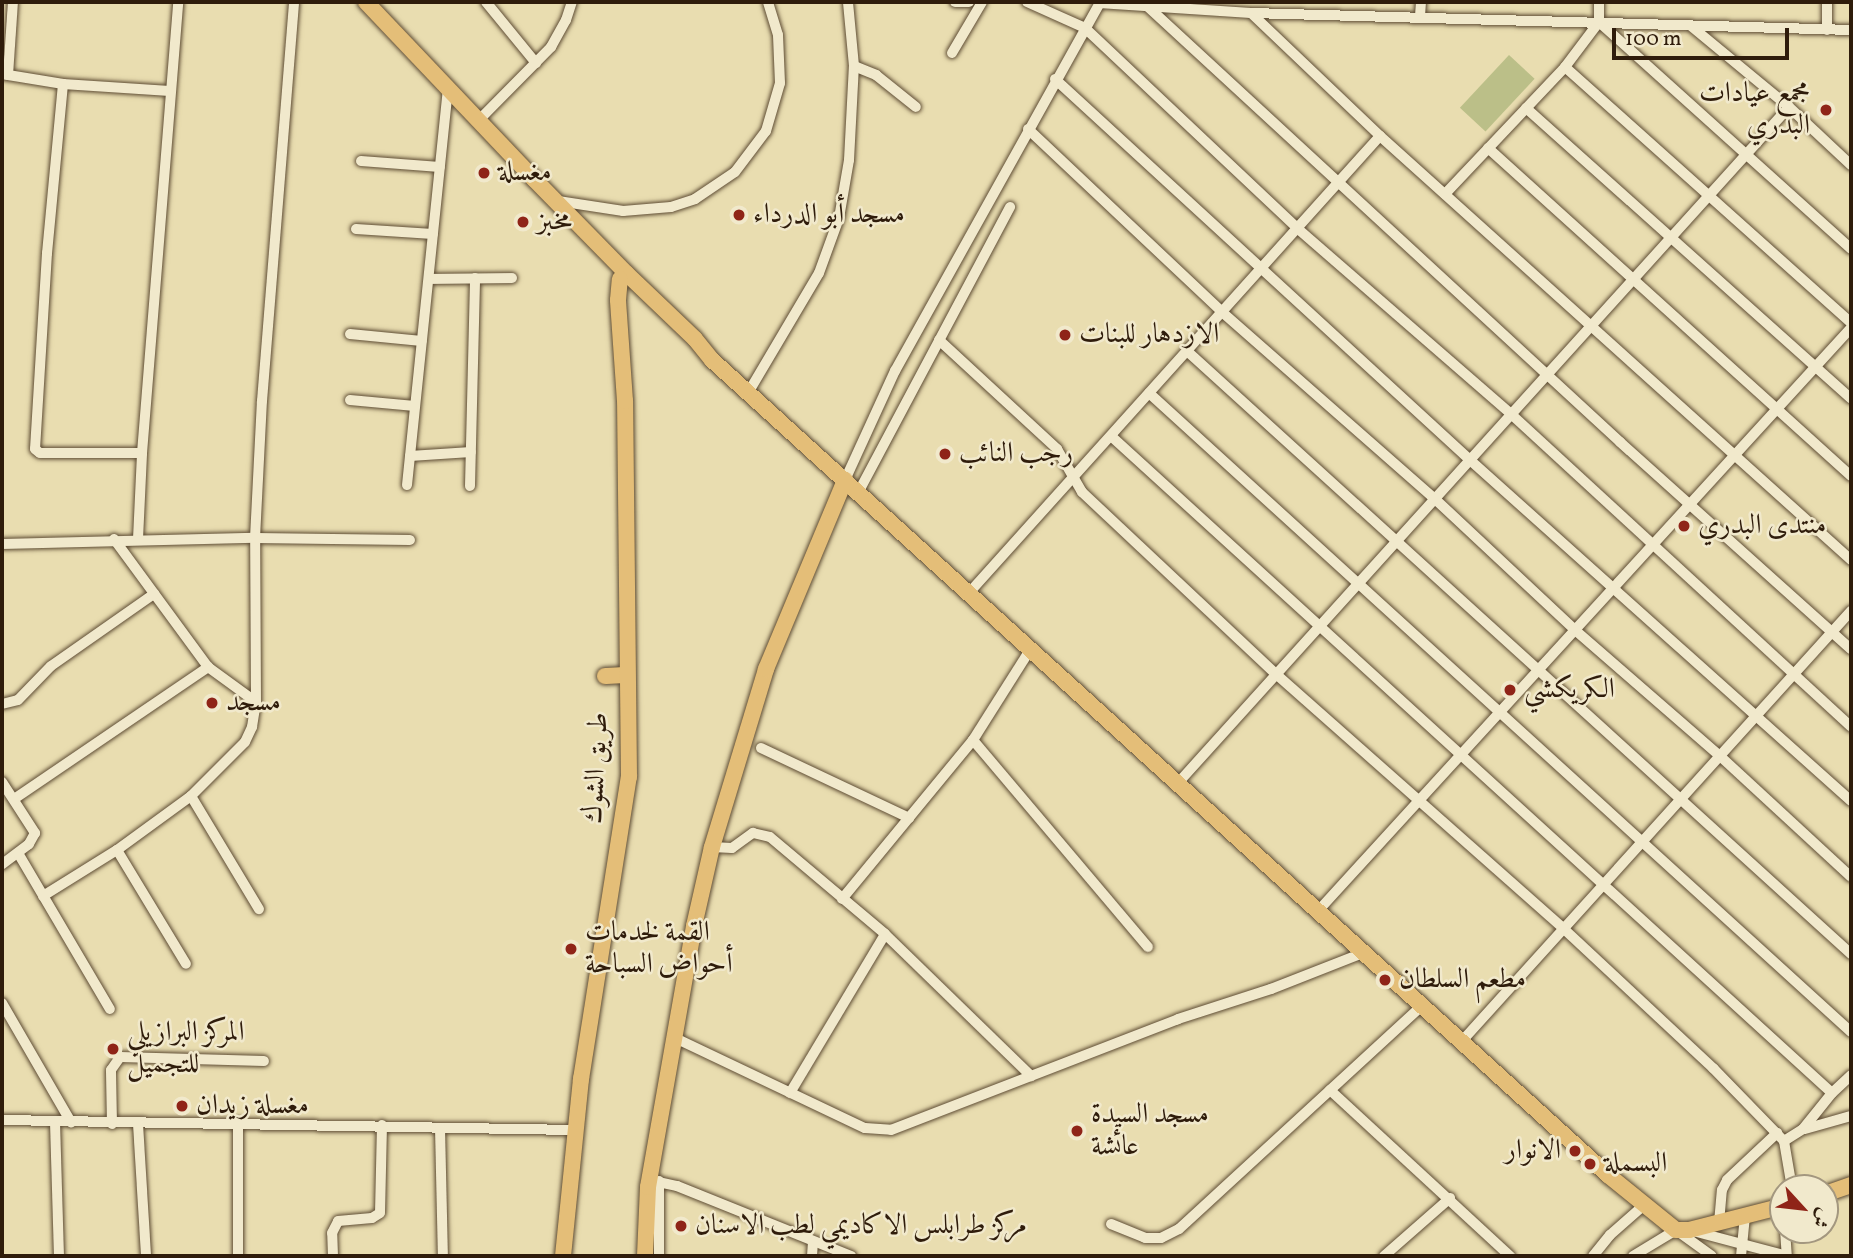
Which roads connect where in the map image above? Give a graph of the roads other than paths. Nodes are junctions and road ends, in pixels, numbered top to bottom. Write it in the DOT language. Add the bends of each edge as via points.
graph roads {
  1 [pos="13,2"];
  2 [pos="178,2"];
  3 [pos="294,2"];
  4 [pos="366,2"];
  5 [pos="486,2"];
  6 [pos="572,2"];
  7 [pos="768,2"];
  8 [pos="848,2"];
  9 [pos="955,2"];
  10 [pos="969,2"];
  11 [pos="982,2"];
  12 [pos="1027,2"];
  13 [pos="1100,2"];
  14 [pos="1420,2"];
  15 [pos="1599,2"];
  16 [pos="1827,2"];
  17 [pos="1146,5"];
  18 [pos="1251,13"];
  19 [pos="1420,16"];
  20 [pos="1599,22"];
  21 [pos="1691,26"];
  22 [pos="1085,27"];
  23 [pos="1827,30"];
  24 [pos="1851,30"];
  25 [pos="952,53"];
  26 [pos="536,63"];
  27 [pos="854,66"];
  28 [pos="1565,67"];
  29 [pos="5,74"];
  30 [pos="1055,79"];
  31 [pos="63,84"];
  32 [pos="449,88"];
  33 [pos="170,91"];
  34 [pos="916,107"];
  35 [pos="1789,107"];
  36 [pos="1526,108"];
  37 [pos="479,120"];
  38 [pos="1028,129"];
  39 [pos="1380,136"];
  40 [pos="1488,148"];
  41 [pos="1745,155"];
  42 [pos="361,161"];
  43 [pos="1851,164"];
  44 [pos="440,167"];
  45 [pos="534,179"];
  46 [pos="1338,184"];
  47 [pos="1445,194"];
  48 [pos="1709,195"];
  49 [pos="557,201"];
  50 [pos="1010,206"];
  51 [pos="1297,228"];
  52 [pos="356,229"];
  53 [pos="433,234"];
  54 [pos="1670,239"];
  55 [pos="1851,249"];
  56 [pos="1261,268"];
  57 [pos="623,276"];
  58 [pos="475,278"];
  59 [pos="512,278"];
  60 [pos="429,279"];
  61 [pos="1633,279"];
  62 [pos="1222,312"];
  63 [pos="1851,326"];
  64 [pos="1590,327"];
  65 [pos="350,334"];
  66 [pos="939,340"];
  67 [pos="422,341"];
  68 [pos="1186,351"];
  69 [pos="1816,367"];
  70 [pos="1547,374"];
  71 [pos="748,393"];
  72 [pos="1149,393"];
  73 [pos="1851,399"];
  74 [pos="350,400"];
  75 [pos="415,406"];
  76 [pos="1777,410"];
  77 [pos="1511,414"];
  78 [pos="1111,436"];
  79 [pos="471,452"];
  80 [pos="142,453"];
  81 [pos="410,456"];
  82 [pos="1735,456"];
  83 [pos="1470,460"];
  84 [pos="1851,476"];
  85 [pos="1073,477"];
  86 [pos="845,481"];
  87 [pos="407,485"];
  88 [pos="470,486"];
  89 [pos="858,493"];
  90 [pos="1435,499"];
  91 [pos="1690,504"];
  92 [pos="255,537"];
  93 [pos="114,539"];
  94 [pos="138,539"];
  95 [pos="410,540"];
  96 [pos="1396,542"];
  97 [pos="2,544"];
  98 [pos="1653,546"];
  99 [pos="1851,560"];
  100 [pos="1359,582"];
  101 [pos="1615,587"];
  102 [pos="154,594"];
  103 [pos="968,594"];
  104 [pos="1851,611"];
  105 [pos="1319,626"];
  106 [pos="1575,630"];
  107 [pos="1832,632"];
  108 [pos="1851,649"];
  109 [pos="1030,650"];
  110 [pos="208,667"];
  111 [pos="1538,671"];
  112 [pos="1276,674"];
  113 [pos="626,675"];
  114 [pos="1794,675"];
  115 [pos="605,676"];
  116 [pos="256,702"];
  117 [pos="2,704"];
  118 [pos="1500,713"];
  119 [pos="1757,715"];
  120 [pos="1851,727"];
  121 [pos="973,740"];
  122 [pos="761,748"];
  123 [pos="1462,753"];
  124 [pos="1720,756"];
  125 [pos="2,782"];
  126 [pos="1178,783"];
  127 [pos="191,796"];
  128 [pos="14,799"];
  129 [pos="1419,800"];
  130 [pos="1680,800"];
  131 [pos="1851,800"];
  132 [pos="909,818"];
  133 [pos="1643,841"];
  134 [pos="712,847"];
  135 [pos="117,850"];
  136 [pos="18,853"];
  137 [pos="2,864"];
  138 [pos="1851,877"];
  139 [pos="1604,884"];
  140 [pos="43,896"];
  141 [pos="842,899"];
  142 [pos="259,909"];
  143 [pos="1318,911"];
  144 [pos="1564,929"];
  145 [pos="885,934"];
  146 [pos="1148,947"];
  147 [pos="1363,953"];
  148 [pos="1851,954"];
  149 [pos="186,964"];
  150 [pos="2,1003"];
  151 [pos="1423,1005"];
  152 [pos="110,1009"];
  153 [pos="1851,1032"];
  154 [pos="673,1037"];
  155 [pos="1462,1041"];
  156 [pos="264,1061"];
  157 [pos="1851,1075"];
  158 [pos="1031,1076"];
  159 [pos="1330,1090"];
  160 [pos="790,1093"];
  161 [pos="1832,1093"];
  162 [pos="1851,1116"];
  163 [pos="2,1121"];
  164 [pos="55,1122"];
  165 [pos="71,1122"];
  166 [pos="238,1122"];
  167 [pos="112,1124"];
  168 [pos="138,1125"];
  169 [pos="382,1125"];
  170 [pos="440,1128"];
  171 [pos="1803,1129"];
  172 [pos="574,1130"];
  173 [pos="1780,1137"];
  174 [pos="1789,1174"];
  175 [pos="654,1180"];
  176 [pos="1450,1198"];
  177 [pos="1644,1205"];
  178 [pos="1769,1210"];
  179 [pos="1745,1216"];
  180 [pos="1719,1223"];
  181 [pos="1111,1224"];
  182 [pos="1683,1230"];
  183 [pos="813,1242"];
  184 [pos="1741,1244"];
  185 [pos="59,1256"];
  186 [pos="146,1256"];
  187 [pos="238,1256"];
  188 [pos="333,1256"];
  189 [pos="443,1256"];
  190 [pos="563,1256"];
  191 [pos="645,1256"];
  192 [pos="659,1256"];
  193 [pos="812,1256"];
  194 [pos="851,1256"];
  195 [pos="1384,1256"];
  196 [pos="1510,1256"];
  197 [pos="1593,1256"];
  198 [pos="1633,1256"];
  199 [pos="1712,1256"];
  200 [pos="1741,1256"];
  201 [pos="1787,1256"];
  1 -- 29 [label="street"];
  2 -- 33 [label="street"];
  3 -- 92 [label="street"];
  4 -- 32 [label="main road"];
  5 -- 26 [label="street"];
  6 -- 26 [label="street" via="560,33"];
  7 -- 49 [label="street" via="779,35 780,83 766,131 735,172 695,199 659,209 623,211"];
  8 -- 27 [label="street"];
  9 -- 10 [label="street"];
  11 -- 25 [label="street"];
  12 -- 22 [label="street"];
  13 -- 17 [label="street"];
  13 -- 22 [label="street"];
  14 -- 19 [label="street"];
  15 -- 20 [label="street"];
  16 -- 23 [label="street"];
  17 -- 18 [label="street"];
  17 -- 46 [label="street"];
  18 -- 19 [label="street"];
  18 -- 39 [label="street"];
  19 -- 20 [label="street"];
  20 -- 21 [label="street"];
  20 -- 28 [label="street"];
  20 -- 41 [label="street"];
  21 -- 23 [label="street"];
  21 -- 35 [label="street"];
  22 -- 30 [label="street"];
  22 -- 51 [label="street"];
  23 -- 24 [label="street"];
  26 -- 37 [label="street"];
  27 -- 34 [label="street" via="876,75"];
  27 -- 71 [label="street" via="847,179 834,236 810,290"];
  28 -- 36 [label="street"];
  28 -- 48 [label="street"];
  29 -- 31 [label="street"];
  30 -- 38 [label="street"];
  30 -- 56 [label="street"];
  31 -- 33 [label="street"];
  31 -- 80 [label="street" via="34,449 40,453"];
  32 -- 37 [label="main road"];
  32 -- 44 [label="street"];
  33 -- 80 [label="street"];
  35 -- 41 [label="street"];
  35 -- 43 [label="street"];
  36 -- 40 [label="street"];
  36 -- 54 [label="street"];
  37 -- 45 [label="main road"];
  38 -- 62 [label="street"];
  38 -- 86 [label="street" via="895,371"];
  39 -- 46 [label="street"];
  39 -- 47 [label="street"];
  40 -- 47 [label="street"];
  40 -- 61 [label="street"];
  41 -- 48 [label="street"];
  41 -- 55 [label="street"];
  42 -- 44 [label="street"];
  44 -- 53 [label="street"];
  45 -- 49 [label="main road"];
  45 -- 57 [label="main road" via="553,210"];
  46 -- 51 [label="street"];
  46 -- 70 [label="street"];
  47 -- 64 [label="street"];
  48 -- 54 [label="street"];
  48 -- 63 [label="street"];
  49 -- 57 [label="main road"];
  50 -- 66 [label="street"];
  51 -- 56 [label="street"];
  51 -- 77 [label="street"];
  52 -- 53 [label="street"];
  53 -- 60 [label="street"];
  54 -- 61 [label="street"];
  54 -- 69 [label="street"];
  56 -- 62 [label="street"];
  56 -- 83 [label="street"];
  57 -- 71 [label="main road"];
  57 -- 113 [label="main road, طريق الشوك" via="618,300 625,401"];
  58 -- 59 [label="street"];
  58 -- 60 [label="street"];
  58 -- 79 [label="street"];
  60 -- 67 [label="street"];
  61 -- 64 [label="street"];
  61 -- 76 [label="street"];
  62 -- 68 [label="street"];
  62 -- 90 [label="street"];
  63 -- 69 [label="street"];
  64 -- 70 [label="street"];
  64 -- 82 [label="street"];
  65 -- 67 [label="street"];
  66 -- 85 [label="street" via="1057,449"];
  66 -- 89 [label="street"];
  67 -- 75 [label="street"];
  68 -- 72 [label="street"];
  68 -- 96 [label="street"];
  69 -- 73 [label="street"];
  69 -- 76 [label="street"];
  70 -- 77 [label="street"];
  70 -- 91 [label="street"];
  71 -- 86 [label="main road"];
  72 -- 78 [label="street"];
  72 -- 100 [label="street"];
  74 -- 75 [label="street"];
  75 -- 81 [label="street"];
  76 -- 82 [label="street"];
  76 -- 84 [label="street"];
  77 -- 83 [label="street"];
  77 -- 98 [label="street"];
  78 -- 85 [label="street"];
  78 -- 105 [label="street"];
  79 -- 81 [label="street"];
  79 -- 88 [label="street"];
  80 -- 94 [label="street"];
  81 -- 87 [label="street"];
  82 -- 91 [label="street"];
  82 -- 99 [label="street"];
  83 -- 90 [label="street"];
  83 -- 101 [label="street"];
  85 -- 103 [label="street"];
  85 -- 112 [label="street" via="1082,492"];
  86 -- 89 [label="main road"];
  86 -- 134 [label="main road" via="766,669"];
  89 -- 103 [label="main road"];
  90 -- 96 [label="street"];
  90 -- 106 [label="street"];
  91 -- 98 [label="street"];
  91 -- 107 [label="street"];
  92 -- 94 [label="street"];
  92 -- 95 [label="street"];
  92 -- 116 [label="street"];
  93 -- 94 [label="street"];
  93 -- 97 [label="street"];
  93 -- 102 [label="street"];
  96 -- 100 [label="street"];
  96 -- 111 [label="street"];
  98 -- 101 [label="street"];
  98 -- 114 [label="street"];
  100 -- 105 [label="street"];
  100 -- 118 [label="street"];
  101 -- 106 [label="street"];
  101 -- 119 [label="street"];
  102 -- 110 [label="street"];
  102 -- 117 [label="street" via="51,666 18,700"];
  103 -- 109 [label="main road"];
  104 -- 107 [label="street"];
  105 -- 112 [label="street"];
  105 -- 123 [label="street"];
  106 -- 111 [label="street"];
  106 -- 124 [label="street"];
  107 -- 108 [label="street"];
  107 -- 114 [label="street"];
  109 -- 121 [label="street"];
  109 -- 126 [label="main road"];
  110 -- 116 [label="street"];
  110 -- 128 [label="street"];
  111 -- 118 [label="street"];
  111 -- 130 [label="street"];
  112 -- 126 [label="street"];
  112 -- 129 [label="street"];
  113 -- 115 [label="main road"];
  113 -- 172 [label="main road, طريق الشوك" via="626,802"];
  114 -- 119 [label="street"];
  114 -- 120 [label="street"];
  116 -- 127 [label="street" via="245,742"];
  118 -- 123 [label="street"];
  118 -- 133 [label="street"];
  119 -- 124 [label="street"];
  119 -- 131 [label="street"];
  121 -- 132 [label="street"];
  121 -- 146 [label="street"];
  122 -- 132 [label="street"];
  123 -- 129 [label="street"];
  123 -- 139 [label="street"];
  124 -- 130 [label="street"];
  124 -- 138 [label="street"];
  125 -- 128 [label="street"];
  126 -- 143 [label="main road"];
  127 -- 135 [label="street"];
  127 -- 142 [label="street"];
  128 -- 136 [label="street" via="35,833"];
  129 -- 143 [label="street"];
  129 -- 144 [label="street"];
  130 -- 133 [label="street"];
  130 -- 148 [label="street"];
  132 -- 141 [label="street"];
  133 -- 139 [label="street"];
  133 -- 153 [label="street"];
  134 -- 141 [label="street" via="732,848 749,835 762,833"];
  134 -- 154 [label="main road"];
  135 -- 140 [label="street"];
  135 -- 149 [label="street"];
  136 -- 137 [label="street"];
  136 -- 140 [label="street"];
  139 -- 144 [label="street"];
  139 -- 161 [label="street"];
  140 -- 152 [label="street"];
  141 -- 145 [label="street"];
  143 -- 147 [label="main road"];
  144 -- 155 [label="street"];
  144 -- 173 [label="street"];
  145 -- 158 [label="street"];
  145 -- 160 [label="street"];
  147 -- 151 [label="main road"];
  147 -- 158 [label="street"];
  150 -- 165 [label="street"];
  151 -- 155 [label="main road"];
  151 -- 159 [label="street"];
  154 -- 160 [label="street"];
  154 -- 175 [label="main road"];
  155 -- 177 [label="main road"];
  156 -- 167 [label="street" via="126,1055 111,1070"];
  157 -- 161 [label="street"];
  158 -- 160 [label="street" via="882,1131 865,1128"];
  159 -- 176 [label="street"];
  159 -- 181 [label="street" via="1180,1229 1161,1238 1145,1238"];
  161 -- 171 [label="street"];
  162 -- 171 [label="street"];
  163 -- 164 [label="street"];
  164 -- 165 [label="street"];
  164 -- 185 [label="street"];
  165 -- 167 [label="street"];
  166 -- 168 [label="street"];
  166 -- 169 [label="street"];
  166 -- 187 [label="street"];
  167 -- 168 [label="street"];
  168 -- 186 [label="street"];
  169 -- 170 [label="street"];
  169 -- 188 [label="street" via="380,1213 338,1221 332,1233"];
  170 -- 172 [label="street"];
  170 -- 189 [label="street"];
  171 -- 173 [label="street"];
  172 -- 190 [label="main road, طريق الشوك"];
  173 -- 174 [label="street"];
  173 -- 180 [label="street" via="1727,1180"];
  175 -- 183 [label="street"];
  175 -- 191 [label="main road"];
  175 -- 192 [label="street"];
  176 -- 195 [label="street"];
  176 -- 196 [label="street"];
  177 -- 182 [label="main road"];
  177 -- 197 [label="street"];
  178 -- 179 [label="main road"];
  179 -- 180 [label="main road"];
  179 -- 184 [label="street"];
  180 -- 182 [label="main road"];
  182 -- 184 [label="street"];
  182 -- 198 [label="street"];
  182 -- 199 [label="street"];
  183 -- 193 [label="street"];
  183 -- 194 [label="street"];
  184 -- 200 [label="street"];
  184 -- 201 [label="street"];
}
